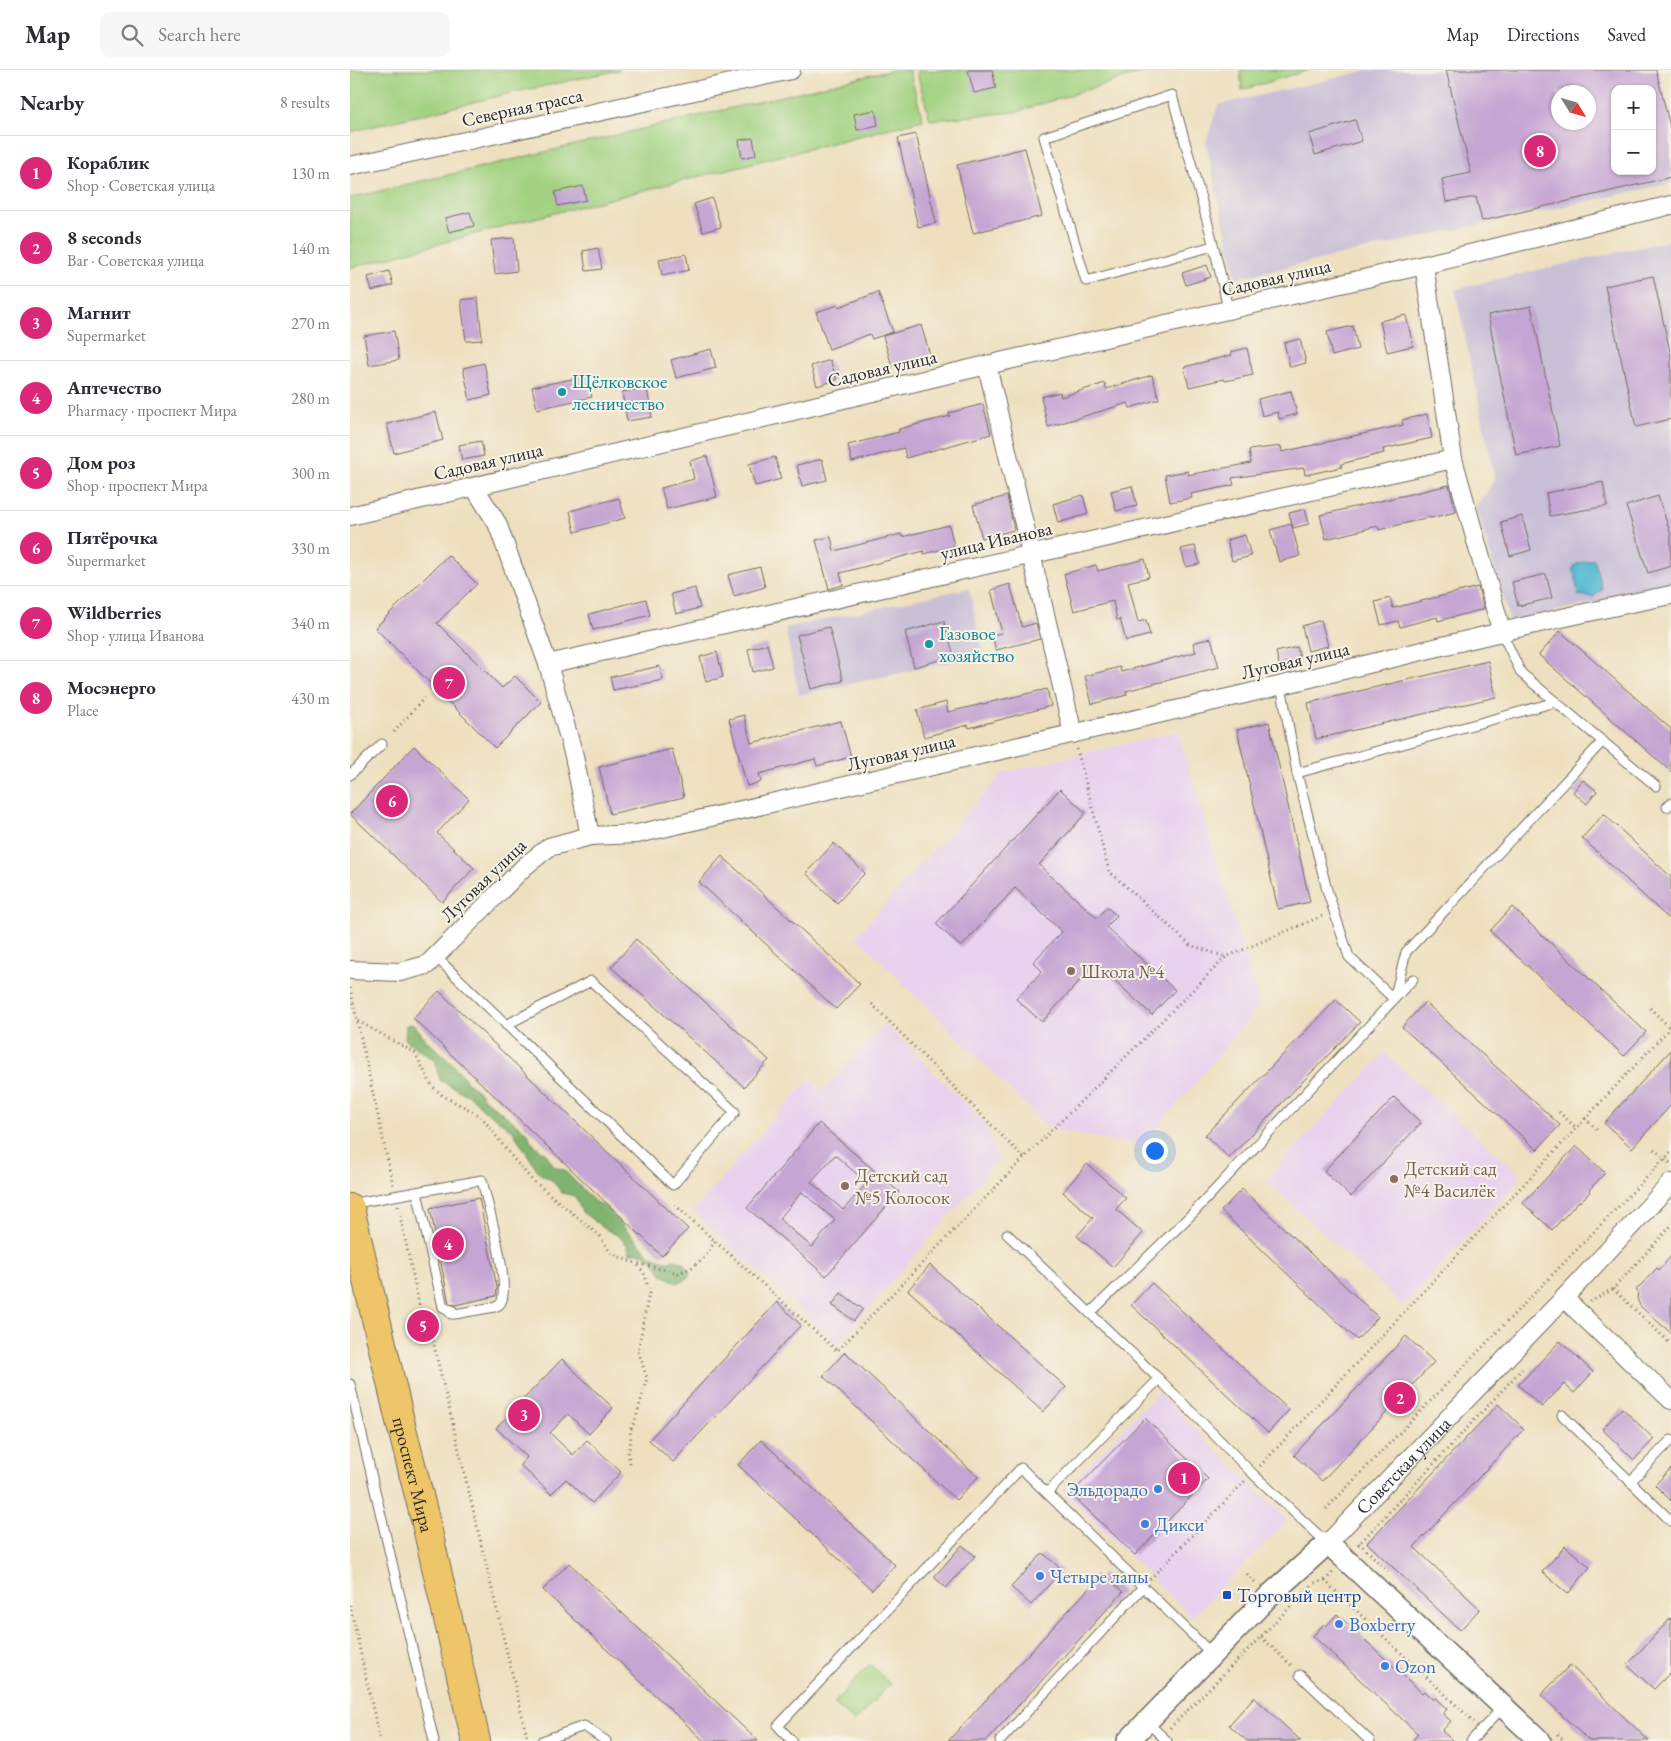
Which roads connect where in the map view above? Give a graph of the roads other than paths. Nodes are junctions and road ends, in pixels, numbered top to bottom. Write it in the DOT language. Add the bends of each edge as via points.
graph roads {
  1 [pos="791,70"];
  2 [pos="350,166"];
  3 [pos="1671,205"];
  4 [pos="1213,246"];
  5 [pos="1424,265"];
  6 [pos="1228,310"];
  7 [pos="987,365"];
  8 [pos="1453,459"];
  9 [pos="474,486"];
  10 [pos="350,516"];
  11 [pos="1030,554"];
  12 [pos="1671,595"];
  13 [pos="1502,633"];
  14 [pos="548,664"];
  15 [pos="1281,685"];
  16 [pos="1556,702"];
  17 [pos="1072,734"];
  18 [pos="1603,741"];
  19 [pos="382,744"];
  20 [pos="1298,773"];
  21 [pos="350,775"];
  22 [pos="1656,786"];
  23 [pos="590,836"];
  24 [pos="436,957"];
  25 [pos="350,970"];
  26 [pos="1412,979"];
  27 [pos="1394,999"];
  28 [pos="506,1025"];
  29 [pos="1671,1183"];
  30 [pos="418,1192"];
  31 [pos="350,1206"];
  32 [pos="1007,1234"];
  33 [pos="1571,1304"];
  34 [pos="1090,1313"];
  35 [pos="1159,1379"];
  36 [pos="350,1384"];
  37 [pos="1668,1392"];
  38 [pos="1562,1415"];
  39 [pos="1671,1440"];
  40 [pos="1630,1482"];
  41 [pos="1047,1493"];
  42 [pos="1671,1522"];
  43 [pos="1328,1543"];
  44 [pos="1143,1587"];
  45 [pos="1212,1654"];
  46 [pos="1300,1675"];
  47 [pos="1503,1707"];
  48 [pos="1147,1721"];
  49 [pos="1165,1738"];
  50 [pos="434,1741"];
  51 [pos="476,1741"];
  52 [pos="542,1741"];
  53 [pos="606,1741"];
  54 [pos="792,1741"];
  55 [pos="1000,1741"];
  56 [pos="1128,1741"];
  57 [pos="1370,1741"];
  58 [pos="1471,1741"];
  59 [pos="1540,1741"];
  1 -- 2 [label="street, Северная трасса"];
  3 -- 5 [label="street, Садовая улица"];
  4 -- 4 [label="lane" via="1172,95 1044,137 1086,281"];
  4 -- 6 [label="lane"];
  5 -- 6 [label="street, Садовая улица"];
  5 -- 8 [label="street"];
  6 -- 7 [label="street, Садовая улица"];
  7 -- 9 [label="street, Садовая улица"];
  7 -- 11 [label="street"];
  8 -- 11 [label="street, улица Иванова"];
  8 -- 13 [label="street"];
  9 -- 10 [label="street, Садовая улица"];
  9 -- 14 [label="street" via="497,523"];
  11 -- 14 [label="street, улица Иванова"];
  11 -- 17 [label="street"];
  12 -- 13 [label="street, Луговая улица"];
  13 -- 15 [label="street, Луговая улица"];
  13 -- 16 [label="lane" via="1521,673"];
  14 -- 23 [label="street" via="574,756"];
  15 -- 17 [label="street, Луговая улица"];
  15 -- 20 [label="lane"];
  16 -- 18 [label="lane"];
  16 -- 20 [label="lane"];
  17 -- 23 [label="street, Луговая улица" via="637,834"];
  18 -- 22 [label="lane"];
  18 -- 27 [label="lane" via="1406,952"];
  19 -- 21 [label="lane"];
  20 -- 27 [label="lane" via="1327,890 1349,957"];
  23 -- 24 [label="street, Луговая улица" via="549,848 524,867"];
  24 -- 25 [label="street, Луговая улица" via="427,965 400,972"];
  24 -- 28 [label="lane"];
  26 -- 27 [label="lane"];
  27 -- 34 [label="lane" via="1195,1211"];
  28 -- 28 [label="lane" via="673,1185 735,1112 591,981"];
  29 -- 33 [label="street, Советская улица"];
  30 -- 30 [label="lane" via="443,1307 452,1310 498,1302 503,1294 503,1272 482,1180"];
  30 -- 31 [label="lane"];
  31 -- 51 [label="main road, проспект Мира"];
  32 -- 34 [label="lane"];
  33 -- 37 [label="street"];
  33 -- 43 [label="street, Советская улица"];
  34 -- 35 [label="lane"];
  35 -- 41 [label="lane"];
  35 -- 43 [label="lane" via="1252,1473"];
  36 -- 50 [label="lane"];
  38 -- 40 [label="lane"];
  39 -- 40 [label="lane"];
  40 -- 42 [label="lane"];
  41 -- 44 [label="lane"];
  41 -- 54 [label="lane" via="1021,1468 778,1726"];
  43 -- 45 [label="street, Советская улица"];
  43 -- 47 [label="street"];
  44 -- 45 [label="lane"];
  44 -- 55 [label="lane"];
  45 -- 48 [label="street, Советская улица"];
  46 -- 57 [label="lane"];
  47 -- 58 [label="lane"];
  47 -- 59 [label="street"];
  48 -- 49 [label="lane"];
  48 -- 56 [label="street, Советская улица"];
  52 -- 53 [label="lane" via="584,1726"];
}
